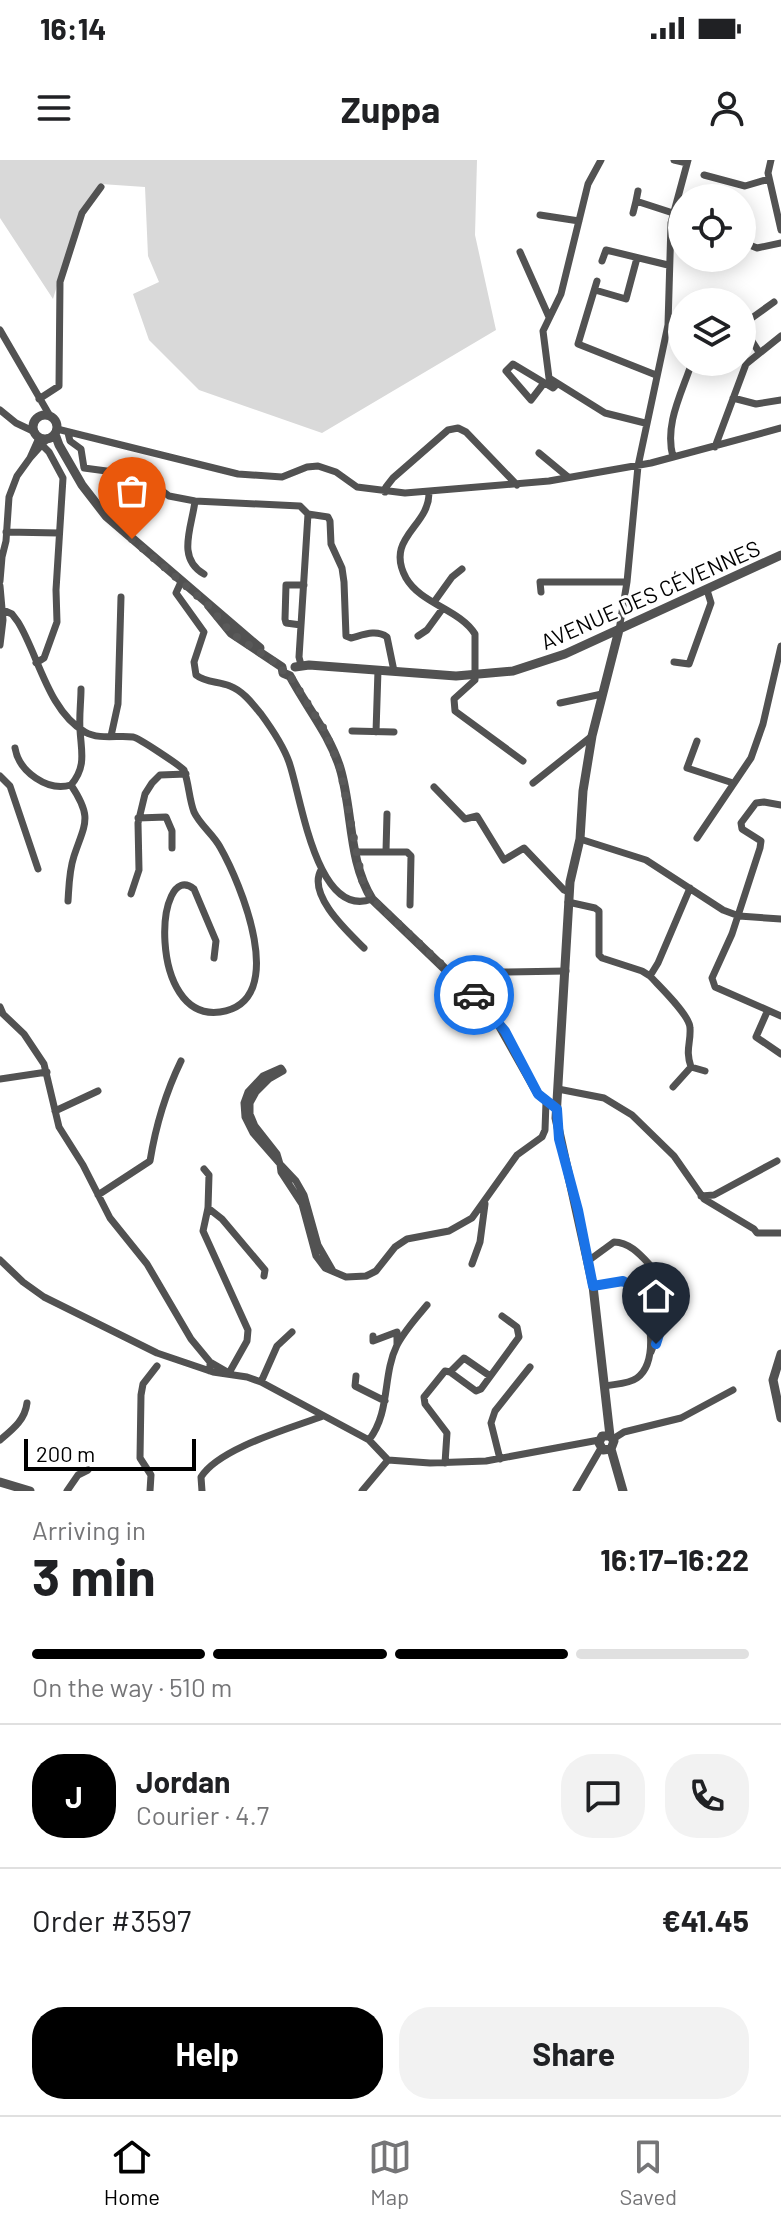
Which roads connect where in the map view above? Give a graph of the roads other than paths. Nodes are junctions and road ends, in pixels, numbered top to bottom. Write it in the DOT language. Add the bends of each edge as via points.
graph roads {
  1 [pos="601,160"];
  2 [pos="674,160"];
  3 [pos="771,160"];
  4 [pos="688,161"];
  5 [pos="704,175"];
  6 [pos="769,179"];
  7 [pos="681,184"];
  8 [pos="101,187"];
  9 [pos="638,191"];
  10 [pos="636,201"];
  11 [pos="668,211"];
  12 [pos="633,213"];
  13 [pos="540,215"];
  14 [pos="579,221"];
  15 [pos="781,230"];
  16 [pos="781,243"];
  17 [pos="756,248"];
  18 [pos="520,252"];
  19 [pos="637,258"];
  20 [pos="602,261"];
  21 [pos="668,265"];
  22 [pos="668,272"];
  23 [pos="774,302"];
  24 [pos="756,316"];
  25 [pos="549,317"];
  26 [pos="0,330"];
  27 [pos="781,336"];
  28 [pos="756,347"];
  29 [pos="759,352"];
  30 [pos="656,375"];
  31 [pos="687,376"];
  32 [pos="544,383"];
  33 [pos="557,384"];
  34 [pos="733,398"];
  35 [pos="781,400"];
  36 [pos="44,409"];
  37 [pos="0,410"];
  38 [pos="645,423"];
  39 [pos="781,428"];
  40 [pos="68,433"];
  41 [pos="43,435"];
  42 [pos="714,447"];
  43 [pos="539,453"];
  44 [pos="673,457"];
  45 [pos="638,466"];
  46 [pos="568,477"];
  47 [pos="517,485"];
  48 [pos="385,492"];
  49 [pos="429,492"];
  50 [pos="195,501"];
  51 [pos="4,508"];
  52 [pos="308,514"];
  53 [pos="6,532"];
  54 [pos="59,533"];
  55 [pos="781,555"];
  56 [pos="462,569"];
  57 [pos="204,574"];
  58 [pos="181,582"];
  59 [pos="627,582"];
  60 [pos="0,583"];
  61 [pos="304,585"];
  62 [pos="707,590"];
  63 [pos="541,592"];
  64 [pos="121,597"];
  65 [pos="434,602"];
  66 [pos="443,608"];
  67 [pos="3,610"];
  68 [pos="301,625"];
  69 [pos="619,630"];
  70 [pos="418,636"];
  71 [pos="0,645"];
  72 [pos="781,646"];
  73 [pos="674,662"];
  74 [pos="36,663"];
  75 [pos="296,669"];
  76 [pos="378,670"];
  77 [pos="394,671"];
  78 [pos="475,675"];
  79 [pos="81,689"];
  80 [pos="602,694"];
  81 [pos="560,703"];
  82 [pos="79,727"];
  83 [pos="352,731"];
  84 [pos="376,732"];
  85 [pos="394,732"];
  86 [pos="111,736"];
  87 [pos="592,736"];
  88 [pos="697,741"];
  89 [pos="15,748"];
  90 [pos="523,761"];
  91 [pos="186,774"];
  92 [pos="0,776"];
  93 [pos="533,783"];
  94 [pos="733,783"];
  95 [pos="71,785"];
  96 [pos="434,787"];
  97 [pos="781,805"];
  98 [pos="387,814"];
  99 [pos="138,818"];
  100 [pos="697,838"];
  101 [pos="580,839"];
  102 [pos="172,848"];
  103 [pos="386,851"];
  104 [pos="356,852"];
  105 [pos="38,869"];
  106 [pos="321,870"];
  107 [pos="690,888"];
  108 [pos="131,894"];
  109 [pos="569,897"];
  110 [pos="372,899"];
  111 [pos="68,901"];
  112 [pos="410,905"];
  113 [pos="739,916"];
  114 [pos="781,919"];
  115 [pos="364,948"];
  116 [pos="214,958"];
  117 [pos="566,971"];
  118 [pos="504,972"];
  119 [pos="650,976"];
  120 [pos="0,1007"];
  121 [pos="767,1012"];
  122 [pos="781,1016"];
  123 [pos="781,1054"];
  124 [pos="181,1061"];
  125 [pos="691,1067"];
  126 [pos="705,1071"];
  127 [pos="47,1072"];
  128 [pos="0,1079"];
  129 [pos="673,1087"];
  130 [pos="558,1089"];
  131 [pos="98,1091"];
  132 [pos="546,1102"];
  133 [pos="557,1109"];
  134 [pos="55,1111"];
  135 [pos="777,1161"];
  136 [pos="280,1164"];
  137 [pos="204,1169"];
  138 [pos="98,1195"];
  139 [pos="701,1196"];
  140 [pos="485,1202"];
  141 [pos="208,1208"];
  142 [pos="781,1233"];
  143 [pos="0,1260"];
  144 [pos="588,1261"];
  145 [pos="472,1264"];
  146 [pos="264,1276"];
  147 [pos="679,1285"];
  148 [pos="593,1286"];
  149 [pos="644,1296"];
  150 [pos="427,1305"];
  151 [pos="502,1316"];
  152 [pos="292,1332"];
  153 [pos="373,1336"];
  154 [pos="397,1345"];
  155 [pos="650,1354"];
  156 [pos="781,1354"];
  157 [pos="157,1366"];
  158 [pos="210,1366"];
  159 [pos="530,1367"];
  160 [pos="450,1372"];
  161 [pos="229,1373"];
  162 [pos="356,1376"];
  163 [pos="490,1376"];
  164 [pos="777,1376"];
  165 [pos="261,1382"];
  166 [pos="605,1386"];
  167 [pos="733,1390"];
  168 [pos="385,1401"];
  169 [pos="27,1403"];
  170 [pos="323,1416"];
  171 [pos="781,1418"];
  172 [pos="0,1440"];
  173 [pos="369,1440"];
  174 [pos="607,1443"];
  175 [pos="500,1459"];
  176 [pos="388,1460"];
  177 [pos="445,1463"];
  178 [pos="88,1470"];
  179 [pos="6,1486"];
  180 [pos="30,1491"];
  181 [pos="67,1491"];
  182 [pos="150,1491"];
  183 [pos="202,1491"];
  184 [pos="362,1491"];
  185 [pos="576,1491"];
  186 [pos="623,1491"];
  1 -- 14 [label="street" via="588,184"];
  2 -- 4 [label="street"];
  3 -- 6 [label="street"];
  4 -- 7 [label="street"];
  5 -- 6 [label="street" via="745,186"];
  6 -- 15 [label="street"];
  8 -- 36 [label="street" via="82,213 60,282 59,386"];
  9 -- 10 [label="street"];
  10 -- 11 [label="street"];
  10 -- 12 [label="street"];
  13 -- 14 [label="street"];
  14 -- 25 [label="street" via="561,294"];
  16 -- 17 [label="street"];
  18 -- 25 [label="street"];
  19 -- 20 [label="street" via="606,250"];
  19 -- 21 [label="street"];
  19 -- 30 [label="street" via="626,299 596,285 578,344"];
  22 -- 30 [label="street" via="668,325"];
  23 -- 24 [label="street"];
  25 -- 33 [label="street" via="543,335 549,378"];
  26 -- 36 [label="street"];
  27 -- 29 [label="street"];
  28 -- 29 [label="street"];
  29 -- 34 [label="street" via="746,364"];
  30 -- 38 [label="street"];
  31 -- 44 [label="street" via="671,424"];
  32 -- 32 [label="street" via="513,364 506,371 531,400"];
  32 -- 33 [label="street" via="553,388"];
  33 -- 38 [label="street" via="605,413"];
  34 -- 35 [label="street" via="756,404"];
  34 -- 42 [label="street"];
  36 -- 41 [label="street" via="36,420"];
  36 -- 41 [label="street" via="56,423"];
  37 -- 41 [label="street"];
  38 -- 45 [label="street"];
  39 -- 42 [label="street"];
  40 -- 41 [label="street"];
  40 -- 48 [label="street" via="238,474 282,477 318,466 357,487"];
  40 -- 50 [label="street" via="83,454 84,468 152,483 169,496"];
  41 -- 51 [label="street"];
  41 -- 54 [label="street" via="63,476"];
  41 -- 58 [label="street" via="59,445 98,506"];
  42 -- 44 [label="street"];
  43 -- 46 [label="street"];
  44 -- 45 [label="street"];
  45 -- 46 [label="street"];
  45 -- 59 [label="street"];
  46 -- 47 [label="street"];
  47 -- 48 [label="street" via="458,428 448,430 393,478"];
  47 -- 49 [label="street"];
  48 -- 49 [label="street"];
  49 -- 65 [label="street" via="428,508 406,535 400,555 409,582"];
  50 -- 52 [label="street" via="300,506"];
  50 -- 57 [label="street" via="188,557"];
  51 -- 53 [label="street"];
  52 -- 61 [label="street"];
  52 -- 77 [label="street" via="330,521 331,544 344,582 346,636 382,633"];
  53 -- 54 [label="street"];
  53 -- 60 [label="street"];
  54 -- 74 [label="street" via="57,622 44,658"];
  55 -- 62 [label="street, AVENUE DES CÉVENNES"];
  56 -- 65 [label="street"];
  58 -- 75 [label="street, AVENUE DES CÉVENNES" via="272,660"];
  58 -- 106 [label="street" via="176,593 204,632 194,662 196,675 243,693 275,735 288,759"];
  59 -- 63 [label="street" via="540,582"];
  59 -- 69 [label="street"];
  60 -- 67 [label="street"];
  61 -- 68 [label="street"];
  61 -- 68 [label="street" via="286,585 286,623"];
  62 -- 69 [label="street, AVENUE DES CÉVENNES"];
  62 -- 73 [label="street" via="711,603 689,664"];
  64 -- 86 [label="street" via="118,704"];
  65 -- 66 [label="street"];
  66 -- 70 [label="street"];
  66 -- 78 [label="street" via="475,634"];
  67 -- 71 [label="street"];
  67 -- 74 [label="street" via="21,627"];
  68 -- 75 [label="street"];
  69 -- 78 [label="street, AVENUE DES CÉVENNES" via="547,661"];
  69 -- 80 [label="street"];
  72 -- 94 [label="street" via="763,724 751,758"];
  74 -- 82 [label="street" via="53,698"];
  75 -- 76 [label="street, AVENUE DES CÉVENNES"];
  75 -- 104 [label="street" via="333,750"];
  76 -- 77 [label="street, AVENUE DES CÉVENNES"];
  76 -- 84 [label="street"];
  77 -- 78 [label="street, AVENUE DES CÉVENNES"];
  78 -- 90 [label="street" via="454,699 455,711"];
  79 -- 82 [label="street"];
  80 -- 81 [label="street"];
  80 -- 87 [label="street"];
  82 -- 86 [label="street"];
  82 -- 95 [label="street" via="83,762"];
  83 -- 84 [label="street"];
  84 -- 85 [label="street"];
  86 -- 91 [label="street" via="139,738"];
  87 -- 93 [label="street"];
  87 -- 101 [label="street"];
  88 -- 94 [label="street" via="687,768"];
  89 -- 95 [label="street" via="45,785"];
  91 -- 99 [label="street" via="162,774 154,780"];
  91 -- 116 [label="street" via="194,811 224,854 254,930 256,980 247,997 225,1011 204,1012 178,993 165,941 168,901 181,885 194,889 216,941"];
  92 -- 105 [label="street" via="10,786"];
  94 -- 100 [label="street"];
  95 -- 111 [label="street" via="85,808 86,822 73,858"];
  96 -- 109 [label="street" via="465,819 477,816 504,860 524,848"];
  97 -- 113 [label="street" via="756,803 741,823 761,841"];
  98 -- 103 [label="street"];
  99 -- 102 [label="street" via="166,817"];
  99 -- 108 [label="street" via="139,870"];
  101 -- 107 [label="street" via="646,860"];
  101 -- 109 [label="street"];
  103 -- 104 [label="street"];
  103 -- 112 [label="street" via="411,856"];
  104 -- 110 [label="street" via="359,875"];
  106 -- 110 [label="street" via="345,896"];
  106 -- 115 [label="street" via="318,881 326,905"];
  107 -- 113 [label="street"];
  107 -- 119 [label="street"];
  109 -- 117 [label="street"];
  109 -- 119 [label="street" via="599,911 602,958"];
  110 -- 132 [label="street" via="494,1016"];
  113 -- 114 [label="street"];
  113 -- 121 [label="street" via="712,983"];
  117 -- 118 [label="street"];
  117 -- 130 [label="street"];
  119 -- 125 [label="street" via="689,1021 686,1054"];
  120 -- 127 [label="street" via="36,1049"];
  121 -- 122 [label="street"];
  121 -- 123 [label="street" via="756,1037"];
  124 -- 138 [label="street" via="156,1122 150,1161"];
  125 -- 126 [label="street"];
  125 -- 129 [label="street"];
  127 -- 128 [label="street"];
  127 -- 134 [label="street"];
  130 -- 133 [label="street"];
  130 -- 139 [label="street" via="604,1098 632,1115 674,1156"];
  131 -- 134 [label="street"];
  132 -- 133 [label="street"];
  132 -- 140 [label="street" via="544,1133 517,1155"];
  133 -- 144 [label="street" via="559,1139"];
  134 -- 138 [label="street"];
  135 -- 139 [label="street" via="714,1195"];
  136 -- 136 [label="street" via="249,1109 256,1092 281,1068 254,1085 244,1110 247,1124"];
  136 -- 140 [label="street" via="304,1195 318,1245 333,1271 346,1277 376,1271 407,1239 462,1226"];
  137 -- 141 [label="street" via="209,1175"];
  138 -- 158 [label="street"];
  139 -- 142 [label="street" via="757,1233"];
  140 -- 145 [label="street"];
  141 -- 146 [label="street" via="265,1270"];
  141 -- 161 [label="street" via="203,1231 248,1330"];
  143 -- 158 [label="street" via="44,1297 157,1353"];
  144 -- 147 [label="street" via="619,1241"];
  144 -- 148 [label="street"];
  148 -- 149 [label="street" via="623,1281"];
  148 -- 166 [label="street"];
  149 -- 155 [label="street"];
  149 -- 155 [label="street" via="658,1304 664,1318"];
  150 -- 154 [label="street"];
  151 -- 163 [label="street" via="517,1327 519,1337"];
  152 -- 165 [label="street" via="277,1346"];
  153 -- 154 [label="street" via="377,1341 397,1332"];
  154 -- 168 [label="street"];
  155 -- 166 [label="street" via="638,1377"];
  156 -- 164 [label="street"];
  157 -- 182 [label="street" via="141,1395 140,1458 151,1475"];
  158 -- 161 [label="street"];
  159 -- 175 [label="street" via="491,1423"];
  160 -- 163 [label="street" via="464,1358"];
  160 -- 163 [label="street" via="478,1391"];
  160 -- 177 [label="street" via="441,1374 424,1400 446,1428"];
  161 -- 165 [label="street"];
  162 -- 168 [label="street" via="355,1386"];
  164 -- 171 [label="street"];
  165 -- 170 [label="street"];
  166 -- 174 [label="street"];
  167 -- 174 [label="street" via="681,1418 624,1432"];
  168 -- 173 [label="street"];
  169 -- 172 [label="street" via="19,1424"];
  170 -- 173 [label="street"];
  170 -- 183 [label="street" via="219,1460 201,1477"];
  173 -- 176 [label="street"];
  174 -- 175 [label="street"];
  174 -- 185 [label="street"];
  174 -- 186 [label="street"];
  175 -- 177 [label="street"];
  176 -- 177 [label="street"];
  176 -- 184 [label="street"];
  178 -- 181 [label="street"];
  179 -- 180 [label="street"];
}
